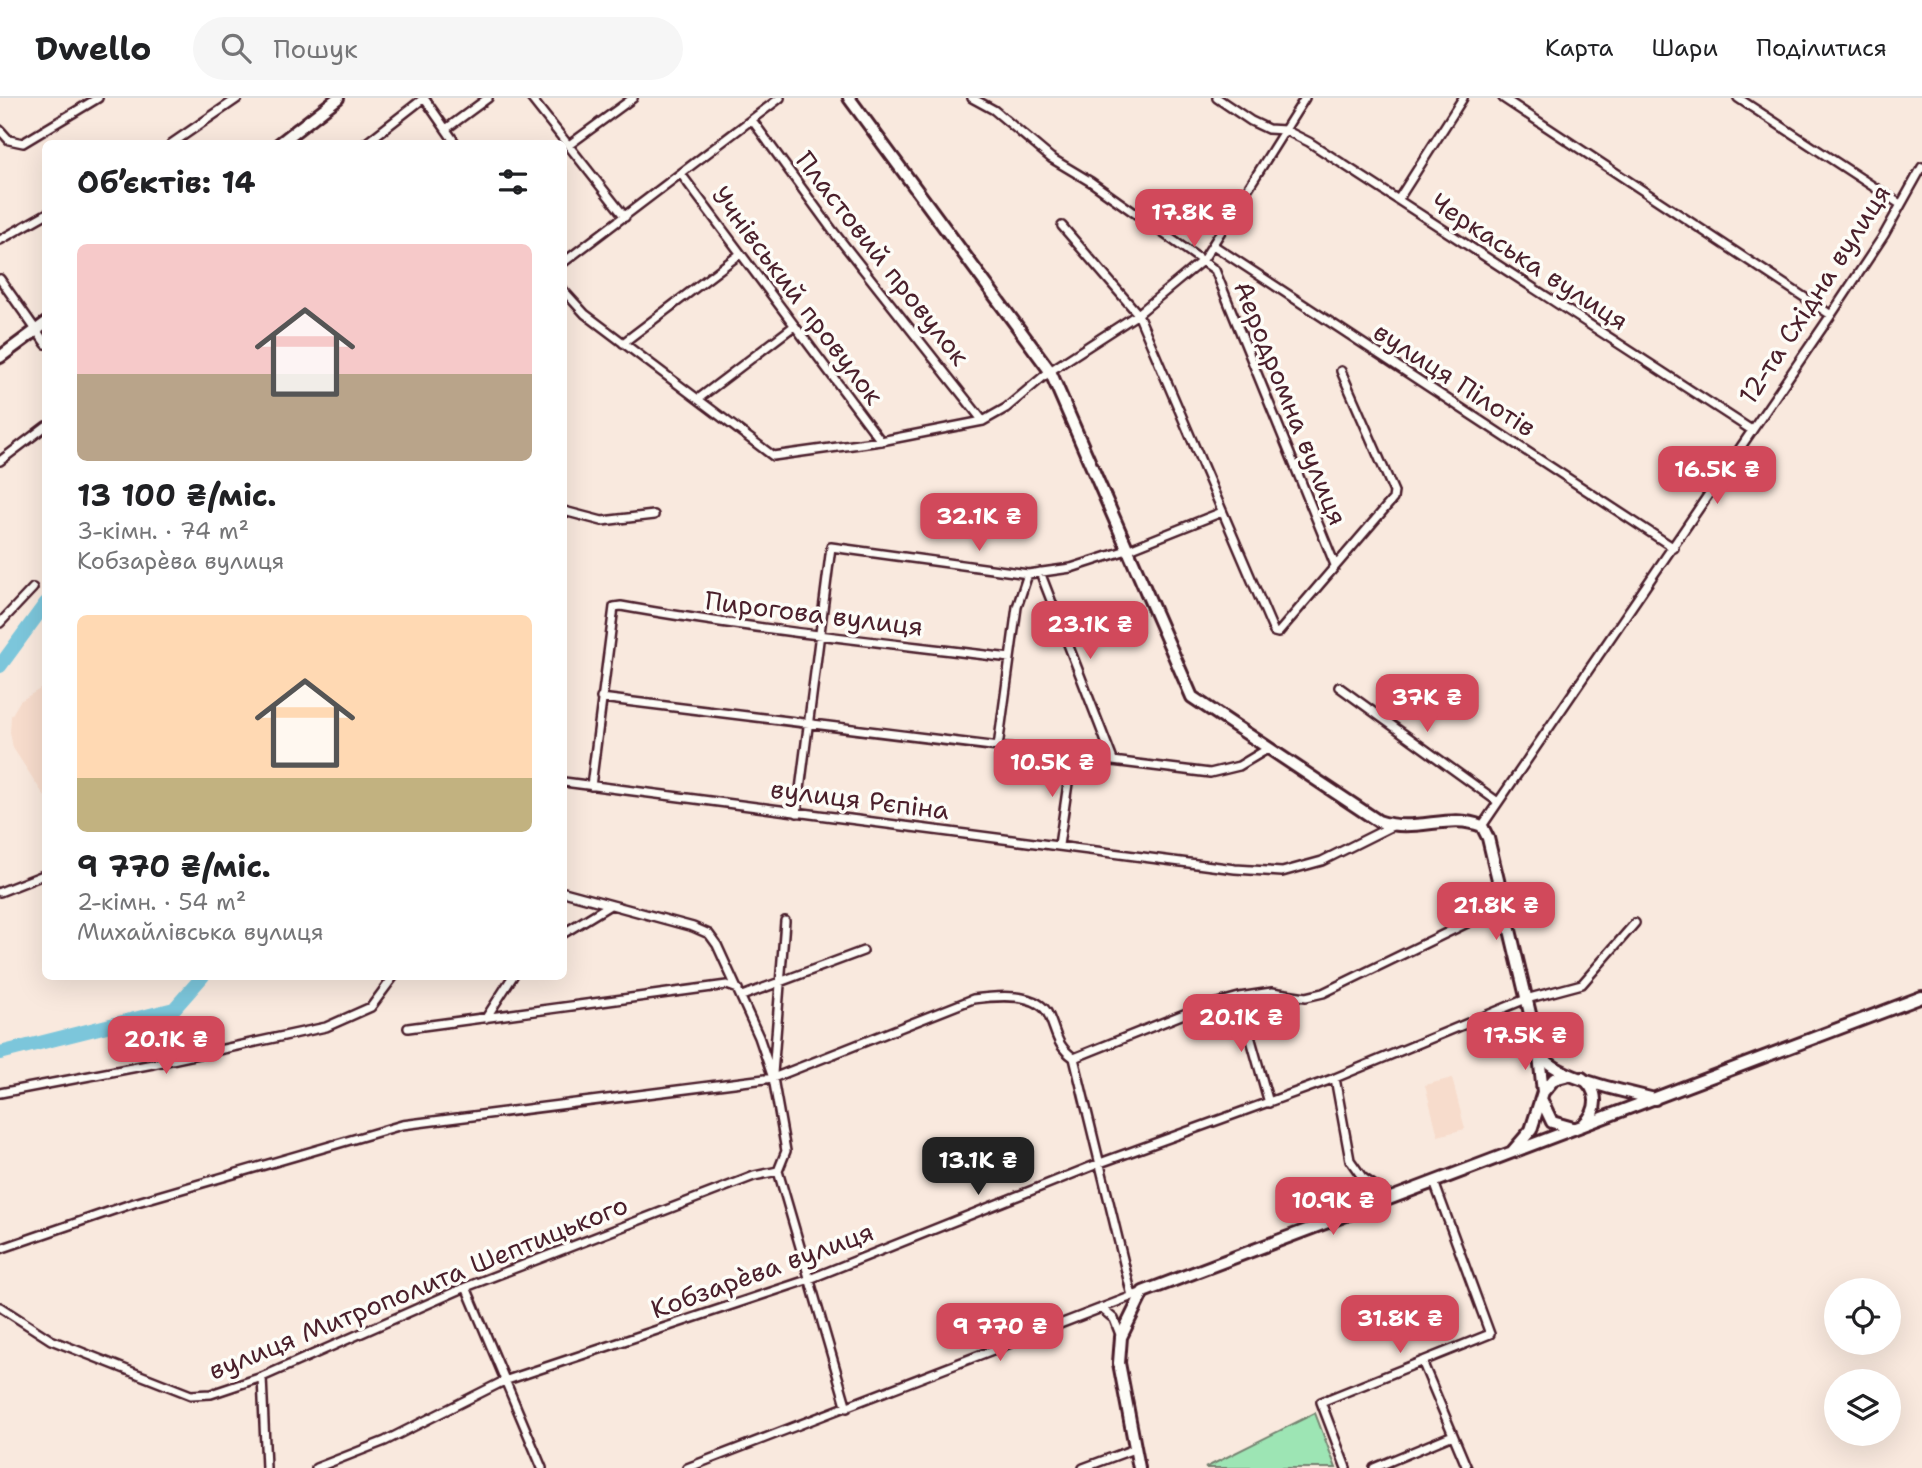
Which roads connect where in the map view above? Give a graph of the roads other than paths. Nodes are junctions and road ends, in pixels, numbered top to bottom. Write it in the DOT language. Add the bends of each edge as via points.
graph roads {
  1 [pos="97,98"];
  2 [pos="238,98"];
  3 [pos="338,98"];
  4 [pos="424,98"];
  5 [pos="488,98"];
  6 [pos="531,98"];
  7 [pos="633,98"];
  8 [pos="780,98"];
  9 [pos="849,98"];
  10 [pos="972,98"];
  11 [pos="1217,98"];
  12 [pos="1305,98"];
  13 [pos="1463,98"];
  14 [pos="1503,98"];
  15 [pos="1738,98"];
  16 [pos="752,120"];
  17 [pos="0,130"];
  18 [pos="446,130"];
  19 [pos="1285,130"];
  20 [pos="177,140"];
  21 [pos="284,140"];
  22 [pos="370,140"];
  23 [pos="453,140"];
  24 [pos="565,140"];
  25 [pos="567,143"];
  26 [pos="569,145"];
  27 [pos="1922,167"];
  28 [pos="681,174"];
  29 [pos="1398,200"];
  30 [pos="1900,204"];
  31 [pos="42,216"];
  32 [pos="625,217"];
  33 [pos="1062,226"];
  34 [pos="0,240"];
  35 [pos="1213,245"];
  36 [pos="740,254"];
  37 [pos="567,260"];
  38 [pos="1203,260"];
  39 [pos="0,279"];
  40 [pos="567,295"];
  41 [pos="1138,314"];
  42 [pos="1831,315"];
  43 [pos="41,326"];
  44 [pos="794,326"];
  45 [pos="623,343"];
  46 [pos="0,357"];
  47 [pos="1050,371"];
  48 [pos="1341,371"];
  49 [pos="698,399"];
  50 [pos="983,421"];
  51 [pos="42,429"];
  52 [pos="1750,429"];
  53 [pos="881,441"];
  54 [pos="0,461"];
  55 [pos="567,512"];
  56 [pos="1222,512"];
  57 [pos="654,515"];
  58 [pos="1674,548"];
  59 [pos="1127,550"];
  60 [pos="1335,565"];
  61 [pos="1041,572"];
  62 [pos="1027,574"];
  63 [pos="33,588"];
  64 [pos="0,623"];
  65 [pos="821,634"];
  66 [pos="1010,659"];
  67 [pos="1339,687"];
  68 [pos="601,698"];
  69 [pos="809,724"];
  70 [pos="998,747"];
  71 [pos="1269,748"];
  72 [pos="1072,756"];
  73 [pos="1113,760"];
  74 [pos="567,782"];
  75 [pos="591,786"];
  76 [pos="1498,803"];
  77 [pos="797,813"];
  78 [pos="1392,826"];
  79 [pos="1482,826"];
  80 [pos="1059,845"];
  81 [pos="42,876"];
  82 [pos="0,892"];
  83 [pos="567,893"];
  84 [pos="610,905"];
  85 [pos="1504,905"];
  86 [pos="785,921"];
  87 [pos="1635,923"];
  88 [pos="567,931"];
  89 [pos="863,951"];
  90 [pos="391,980"];
  91 [pos="510,980"];
  92 [pos="779,985"];
  93 [pos="740,993"];
  94 [pos="1239,997"];
  95 [pos="1922,997"];
  96 [pos="1526,999"];
  97 [pos="486,1018"];
  98 [pos="408,1028"];
  99 [pos="1538,1047"];
  100 [pos="1074,1058"];
  101 [pos="1574,1076"];
  102 [pos="773,1078"];
  103 [pos="1335,1078"];
  104 [pos="0,1093"];
  105 [pos="1543,1097"];
  106 [pos="1658,1099"];
  107 [pos="1269,1103"];
  108 [pos="1580,1126"];
  109 [pos="1512,1152"];
  110 [pos="1100,1163"];
  111 [pos="778,1171"];
  112 [pos="1434,1182"];
  113 [pos="1392,1198"];
  114 [pos="0,1249"];
  115 [pos="807,1280"];
  116 [pos="466,1287"];
  117 [pos="1137,1294"];
  118 [pos="0,1307"];
  119 [pos="1101,1308"];
  120 [pos="1121,1337"];
  121 [pos="1422,1361"];
  122 [pos="262,1377"];
  123 [pos="504,1381"];
  124 [pos="847,1408"];
  125 [pos="1453,1435"];
  126 [pos="1134,1448"];
  127 [pos="266,1468"];
  128 [pos="316,1468"];
  129 [pos="542,1468"];
  130 [pos="687,1468"];
  131 [pos="1083,1468"];
  132 [pos="1139,1468"];
  133 [pos="1346,1468"];
  134 [pos="1374,1468"];
  135 [pos="1467,1468"];
  1 -- 17 [label="street" via="23,143 9,140"];
  2 -- 20 [label="street"];
  3 -- 21 [label="main road"];
  4 -- 18 [label="street"];
  4 -- 22 [label="street"];
  5 -- 18 [label="street"];
  6 -- 24 [label="street"];
  7 -- 26 [label="street"];
  8 -- 16 [label="street"];
  9 -- 47 [label="main road"];
  10 -- 38 [label="street" via="994,110 1051,158"];
  11 -- 19 [label="street, Черкаська вулиця" via="1251,121"];
  12 -- 19 [label="street"];
  13 -- 29 [label="street"];
  14 -- 42 [label="street"];
  15 -- 30 [label="street"];
  16 -- 28 [label="street"];
  16 -- 50 [label="street, Пластовий провулок"];
  18 -- 23 [label="street"];
  19 -- 29 [label="street, Черкаська вулиця"];
  19 -- 35 [label="street"];
  25 -- 26 [label="street"];
  26 -- 32 [label="street"];
  27 -- 30 [label="street, 12-та Східна вулиця"];
  28 -- 32 [label="street"];
  28 -- 36 [label="street, Учнівський провулок"];
  29 -- 52 [label="street, Черкаська вулиця"];
  30 -- 42 [label="street, 12-та Східна вулиця"];
  31 -- 34 [label="street"];
  32 -- 37 [label="street"];
  33 -- 41 [label="street"];
  35 -- 38 [label="street"];
  35 -- 58 [label="street, вулиця Пілотів"];
  36 -- 44 [label="street, Учнівський провулок"];
  36 -- 45 [label="street"];
  38 -- 41 [label="street"];
  38 -- 60 [label="street, Аеродромна вулиця" via="1215,270"];
  39 -- 43 [label="street"];
  40 -- 45 [label="street"];
  41 -- 47 [label="street"];
  41 -- 56 [label="street"];
  42 -- 52 [label="street, 12-та Східна вулиця"];
  43 -- 46 [label="main road"];
  44 -- 49 [label="street"];
  44 -- 53 [label="street, Учнівський провулок"];
  45 -- 49 [label="street"];
  47 -- 50 [label="street"];
  47 -- 59 [label="main road"];
  48 -- 60 [label="street, Аеродромна вулиця" via="1394,492 1393,499"];
  49 -- 53 [label="street" via="771,454"];
  50 -- 53 [label="street"];
  51 -- 54 [label="street"];
  52 -- 58 [label="street, 12-та Східна вулиця"];
  55 -- 57 [label="street" via="602,522"];
  56 -- 59 [label="street"];
  56 -- 60 [label="street, Аеродромна вулиця" via="1274,632 1284,630"];
  58 -- 76 [label="street, 12-та Східна вулиця"];
  59 -- 61 [label="street" via="1071,568"];
  59 -- 71 [label="main road" via="1192,697"];
  61 -- 62 [label="street"];
  61 -- 73 [label="street"];
  62 -- 65 [label="street" via="831,547"];
  62 -- 66 [label="street"];
  63 -- 64 [label="street"];
  65 -- 66 [label="street, Пирогова вулиця"];
  65 -- 68 [label="street, Пирогова вулиця" via="614,607"];
  65 -- 69 [label="street"];
  66 -- 70 [label="street"];
  67 -- 76 [label="street"];
  68 -- 69 [label="street"];
  68 -- 75 [label="street"];
  69 -- 70 [label="street"];
  69 -- 77 [label="street"];
  70 -- 72 [label="street"];
  71 -- 73 [label="street" via="1239,766 1210,773"];
  71 -- 78 [label="main road"];
  72 -- 73 [label="street"];
  72 -- 80 [label="street"];
  74 -- 75 [label="street, вулиця Рєпіна"];
  75 -- 77 [label="street, вулиця Рєпіна"];
  76 -- 79 [label="street, 12-та Східна вулиця"];
  77 -- 80 [label="street, вулиця Рєпіна"];
  78 -- 79 [label="main road" via="1457,821"];
  78 -- 80 [label="street, вулиця Рєпіна" via="1322,861 1282,872"];
  79 -- 85 [label="main road"];
  81 -- 82 [label="street"];
  83 -- 84 [label="street"];
  84 -- 88 [label="street"];
  84 -- 93 [label="street" via="709,934"];
  85 -- 94 [label="street" via="1323,993 1306,998 1272,992"];
  85 -- 96 [label="main road"];
  86 -- 92 [label="street"];
  87 -- 96 [label="street, Кобзарèва вулиця" via="1582,985"];
  89 -- 92 [label="street"];
  90 -- 104 [label="street" via="371,1007 326,1027"];
  91 -- 97 [label="street"];
  92 -- 93 [label="street"];
  92 -- 102 [label="street"];
  93 -- 97 [label="street" via="727,985"];
  93 -- 102 [label="street"];
  94 -- 100 [label="street" via="1188,1012"];
  94 -- 107 [label="street"];
  95 -- 106 [label="main road"];
  96 -- 99 [label="main road"];
  96 -- 103 [label="street, Кобзарèва вулиця"];
  97 -- 98 [label="street"];
  99 -- 101 [label="main road" via="1544,1060"];
  99 -- 105 [label="main road"];
  100 -- 102 [label="street" via="1061,1049 1044,1006 1036,1000 995,996 973,999"];
  100 -- 110 [label="street"];
  101 -- 105 [label="main road" via="1554,1079"];
  101 -- 106 [label="main road"];
  101 -- 108 [label="main road" via="1593,1090 1595,1099 1594,1110"];
  102 -- 111 [label="street" via="786,1151"];
  102 -- 114 [label="street" via="402,1125 134,1203"];
  103 -- 107 [label="street, Кобзарèва вулиця"];
  103 -- 113 [label="street" via="1350,1160 1362,1177"];
  105 -- 108 [label="main road" via="1552,1122 1559,1127"];
  105 -- 109 [label="main road" via="1531,1130"];
  106 -- 108 [label="main road"];
  107 -- 110 [label="street, Кобзарèва вулиця"];
  108 -- 109 [label="main road"];
  109 -- 112 [label="main road"];
  110 -- 115 [label="street, Кобзарèва вулиця"];
  110 -- 117 [label="street"];
  111 -- 115 [label="street"];
  111 -- 116 [label="street, вулиця Митрополита Шептицького" via="754,1176"];
  112 -- 113 [label="main road"];
  112 -- 121 [label="street" via="1490,1334"];
  113 -- 117 [label="main road"];
  115 -- 123 [label="street, Кобзарèва вулиця"];
  115 -- 124 [label="street"];
  116 -- 122 [label="street, вулиця Митрополита Шептицького"];
  116 -- 123 [label="street"];
  117 -- 119 [label="street"];
  117 -- 120 [label="main road"];
  118 -- 122 [label="street, вулиця Митрополита Шептицького" via="51,1340 191,1395 211,1394"];
  119 -- 120 [label="street" via="1114,1319"];
  119 -- 124 [label="street"];
  120 -- 126 [label="main road" via="1119,1363"];
  121 -- 125 [label="street"];
  121 -- 133 [label="street" via="1321,1402"];
  122 -- 127 [label="street"];
  123 -- 128 [label="street, Кобзарèва вулиця" via="385,1441"];
  123 -- 129 [label="street"];
  124 -- 130 [label="street"];
  125 -- 134 [label="street"];
  125 -- 135 [label="street"];
  126 -- 131 [label="street"];
  126 -- 132 [label="main road"];
}
